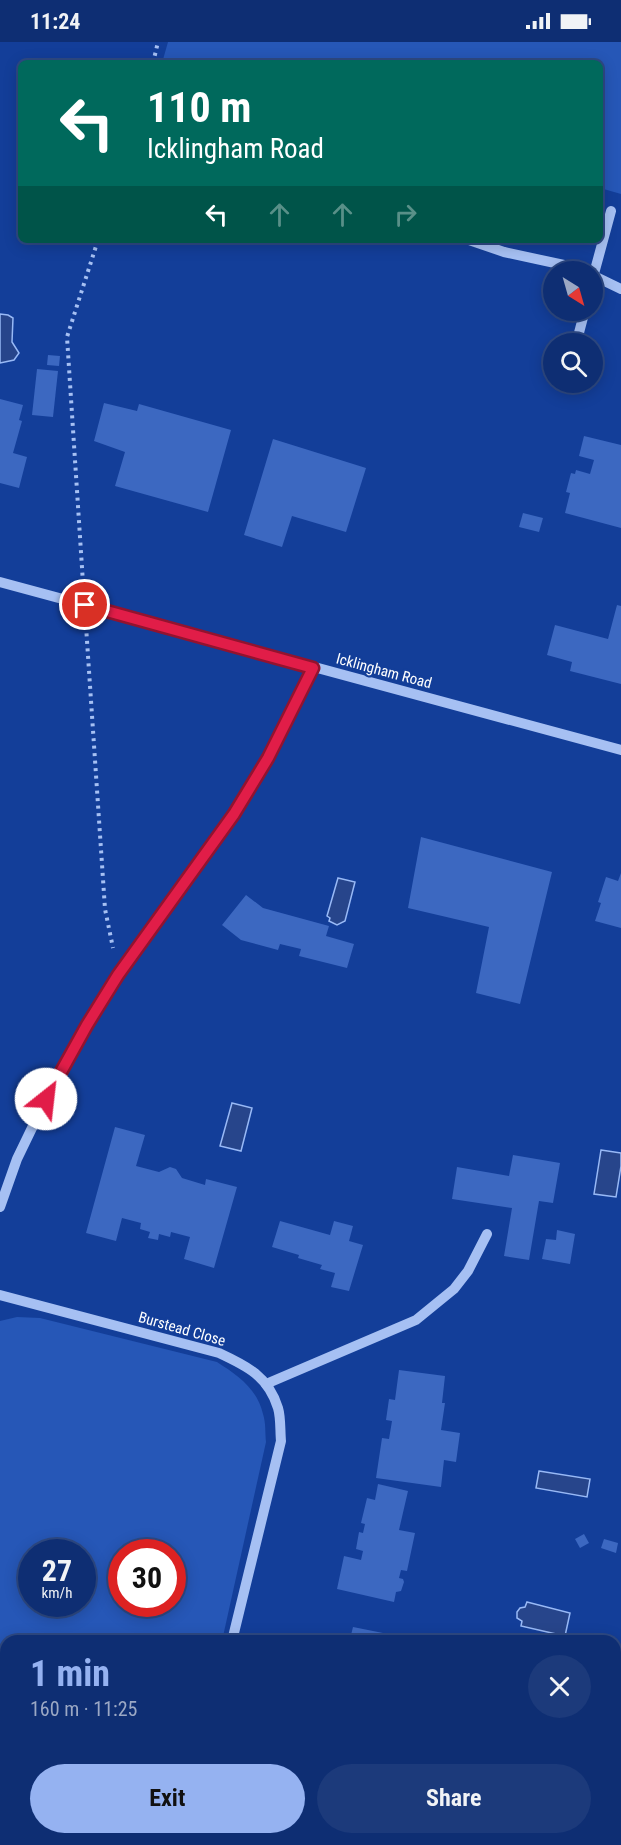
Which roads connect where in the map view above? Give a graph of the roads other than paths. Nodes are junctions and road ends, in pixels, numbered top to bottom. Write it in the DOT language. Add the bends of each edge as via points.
graph roads {
  1 [pos="611,212"];
  2 [pos="603,238"];
  3 [pos="478,243"];
  4 [pos="601,243"];
  5 [pos="546,261"];
  6 [pos="596,261"];
  7 [pos="603,281"];
  8 [pos="621,289"];
  9 [pos="0,582"];
  10 [pos="313,668"];
  11 [pos="621,750"];
  12 [pos="0,1207"];
  13 [pos="487,1234"];
  14 [pos="0,1294"];
  15 [pos="266,1384"];
  16 [pos="233,1635"];
  1 -- 2 [label="street"];
  3 -- 5 [label="street"];
  4 -- 6 [label="street"];
  7 -- 8 [label="street"];
  9 -- 10 [label="street, Icklingham Road"];
  10 -- 11 [label="street, Icklingham Road"];
  10 -- 12 [label="street" via="268,758 234,814 118,975 87,1025 17,1159"];
  13 -- 15 [label="street" via="454,1289 416,1320"];
  14 -- 15 [label="street, Burstead Close" via="219,1353 248,1366"];
  15 -- 16 [label="street, Burstead Close" via="279,1409 281,1441"];
}
